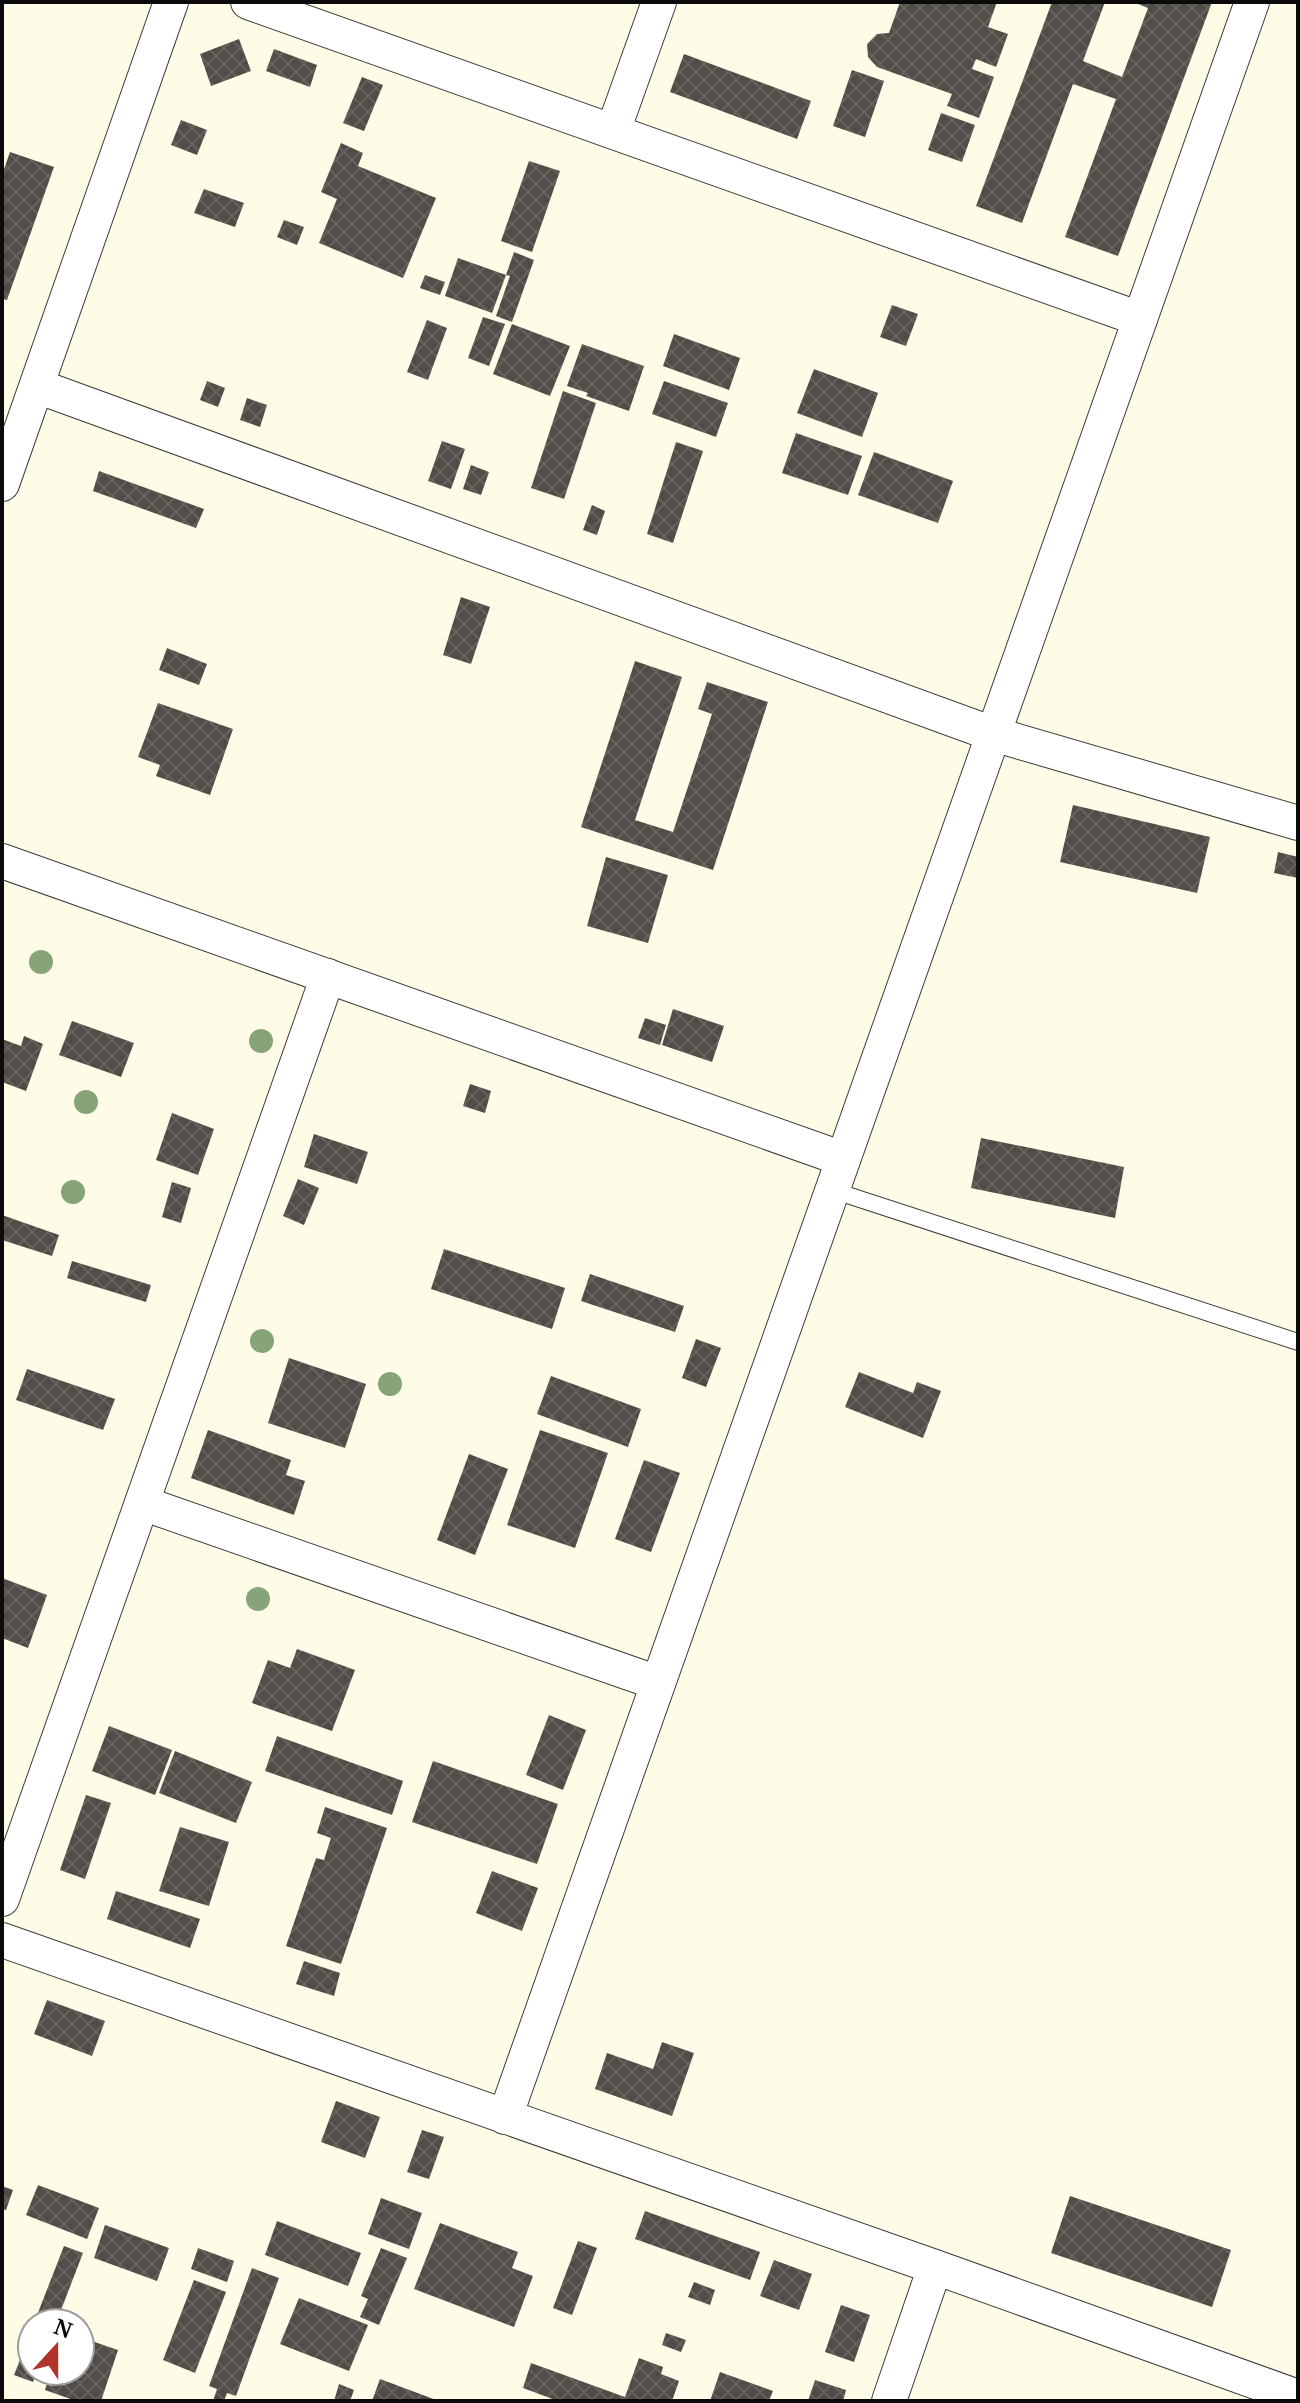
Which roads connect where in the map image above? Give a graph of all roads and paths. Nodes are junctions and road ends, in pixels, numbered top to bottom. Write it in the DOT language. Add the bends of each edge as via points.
graph roads {
  1 [pos="171,2"];
  2 [pos="248,2"];
  3 [pos="659,2"];
  4 [pos="1252,2"];
  5 [pos="613,131"];
  6 [pos="1140,319"];
  7 [pos="37,386"];
  8 [pos="2,484"];
  9 [pos="993,734"];
  10 [pos="1298,823"];
  11 [pos="2,861"];
  12 [pos="328,976"];
  13 [pos="838,1175"];
  14 [pos="1298,1342"];
  15 [pos="142,1503"];
  16 [pos="658,1683"];
  17 [pos="2,1899"];
  18 [pos="2,1940"];
  19 [pos="505,2117"];
  20 [pos="935,2267"];
  21 [pos="1298,2397"];
  22 [pos="889,2401"];
  1 -- 7 [label="street"];
  2 -- 5 [label="street"];
  3 -- 5 [label="street"];
  4 -- 6 [label="street"];
  5 -- 6 [label="street"];
  6 -- 9 [label="street"];
  7 -- 8 [label="street"];
  7 -- 9 [label="street"];
  9 -- 10 [label="street"];
  9 -- 13 [label="street"];
  11 -- 12 [label="street"];
  12 -- 13 [label="street"];
  12 -- 15 [label="street"];
  13 -- 14 [label="lane"];
  13 -- 16 [label="street"];
  15 -- 16 [label="street"];
  15 -- 17 [label="street"];
  16 -- 19 [label="street"];
  18 -- 19 [label="street"];
  19 -- 20 [label="street"];
  20 -- 21 [label="street"];
  20 -- 22 [label="street"];
}
